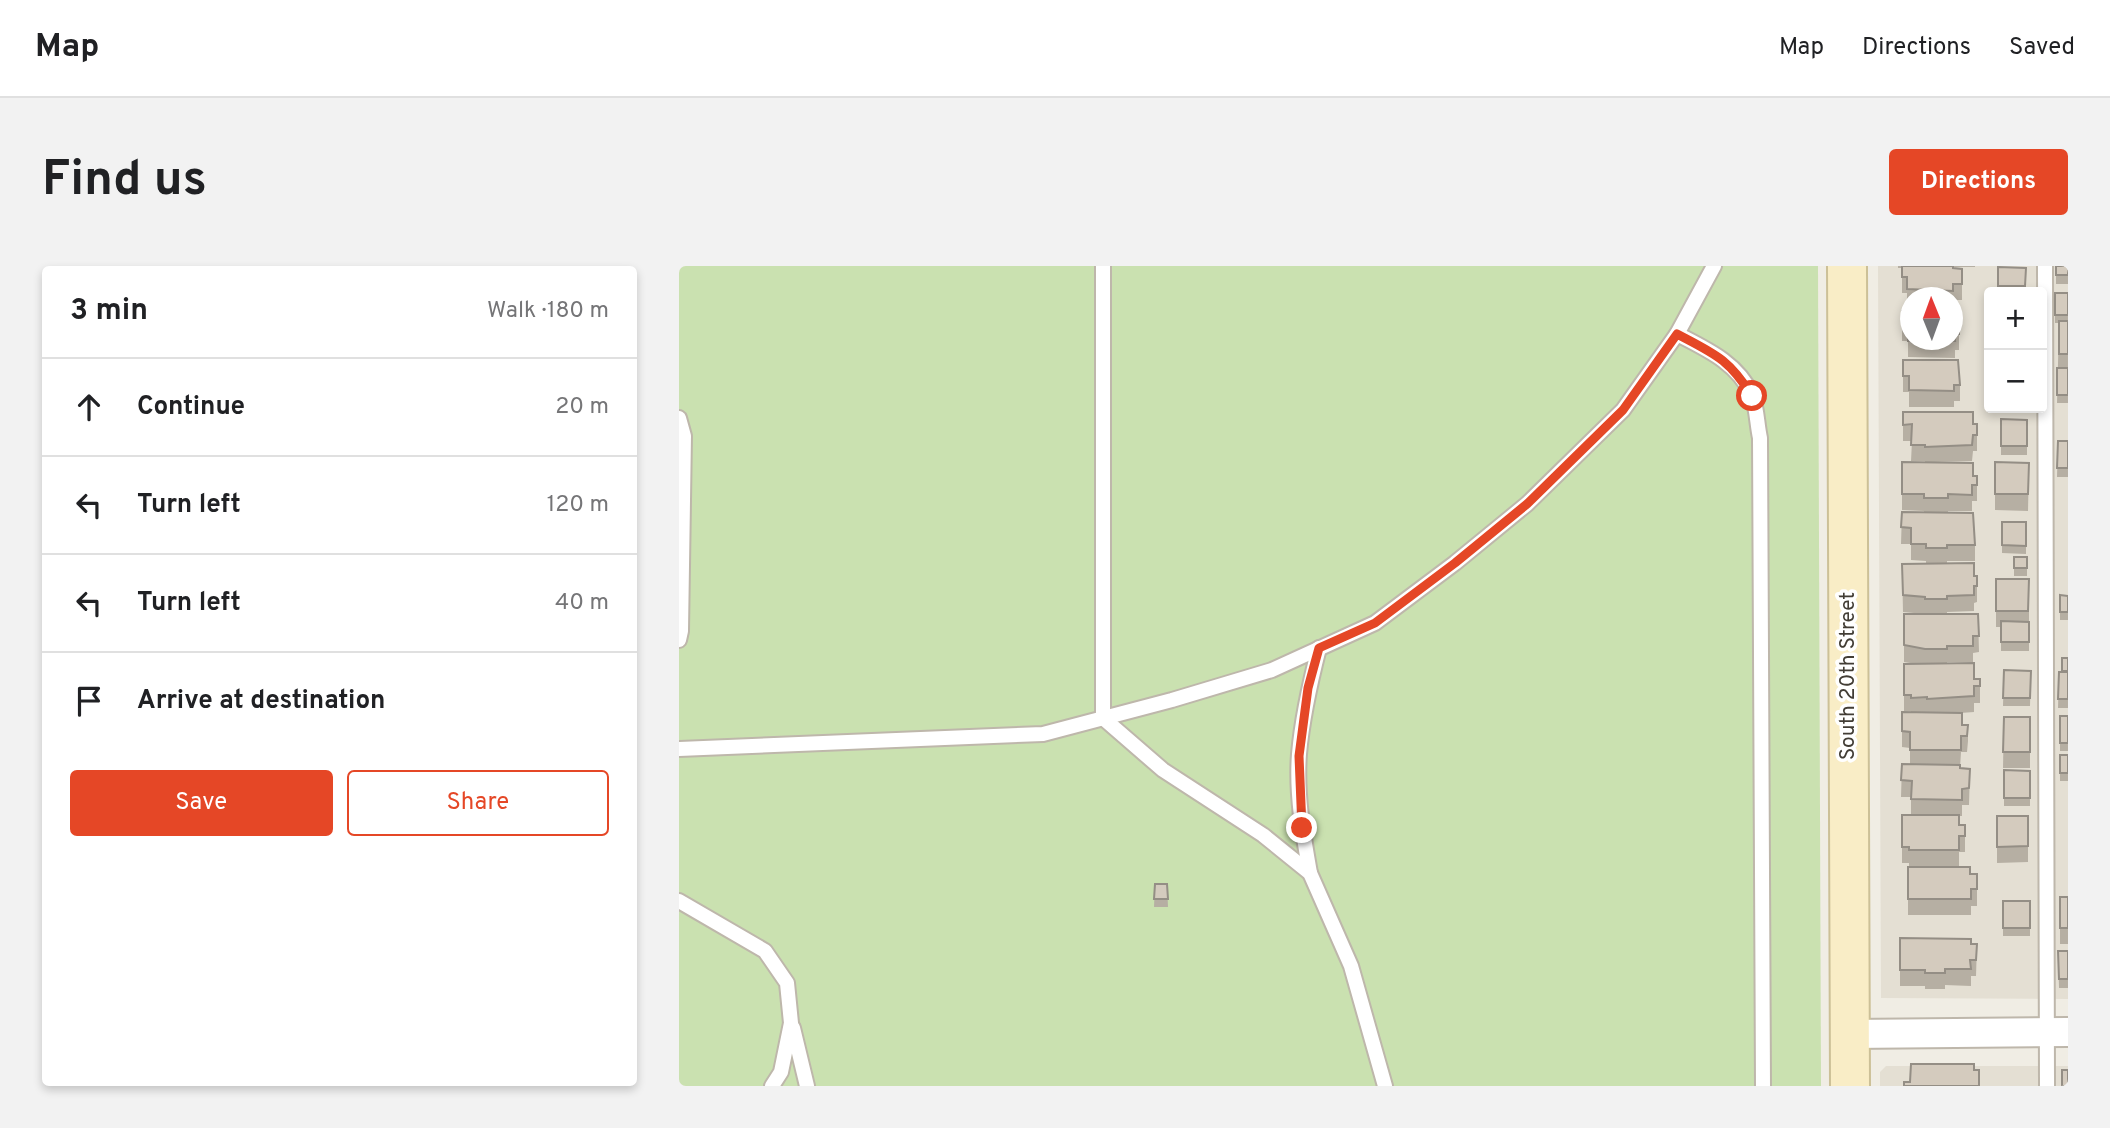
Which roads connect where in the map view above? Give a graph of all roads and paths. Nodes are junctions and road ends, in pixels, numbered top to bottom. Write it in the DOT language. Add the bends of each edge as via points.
graph roads {
  1 [pos="1104,266"];
  2 [pos="1714,266"];
  3 [pos="1847,266"];
  4 [pos="2045,266"];
  5 [pos="1677,334"];
  6 [pos="679,418"];
  7 [pos="679,640"];
  8 [pos="1319,648"];
  9 [pos="1103,718"];
  10 [pos="679,749"];
  11 [pos="1310,873"];
  12 [pos="679,901"];
  13 [pos="792,1023"];
  14 [pos="2057,1032"];
  15 [pos="1850,1034"];
  16 [pos="772,1086"];
  17 [pos="807,1086"];
  18 [pos="1385,1086"];
  19 [pos="1763,1086"];
  20 [pos="1850,1086"];
  21 [pos="2047,1086"];
  1 -- 9 [label="lane"];
  2 -- 5 [label="lane"];
  3 -- 15 [label="street, South 20th Street"];
  4 -- 14 [label="lane"];
  5 -- 8 [label="lane" via="1623,410 1527,504 1375,623"];
  5 -- 19 [label="lane" via="1719,356 1738,373 1752,396 1760,438"];
  6 -- 7 [label="lane" via="684,436"];
  8 -- 9 [label="lane" via="1272,670"];
  8 -- 11 [label="lane" via="1308,688 1299,756 1302,828"];
  9 -- 10 [label="lane" via="1043,734"];
  9 -- 11 [label="lane" via="1163,769 1263,835"];
  11 -- 18 [label="lane" via="1351,967"];
  12 -- 13 [label="lane" via="765,951 787,983"];
  13 -- 16 [label="lane" via="781,1072"];
  13 -- 17 [label="lane"];
  14 -- 15 [label="street"];
  14 -- 21 [label="lane"];
  15 -- 20 [label="street, South 20th Street"];
}
